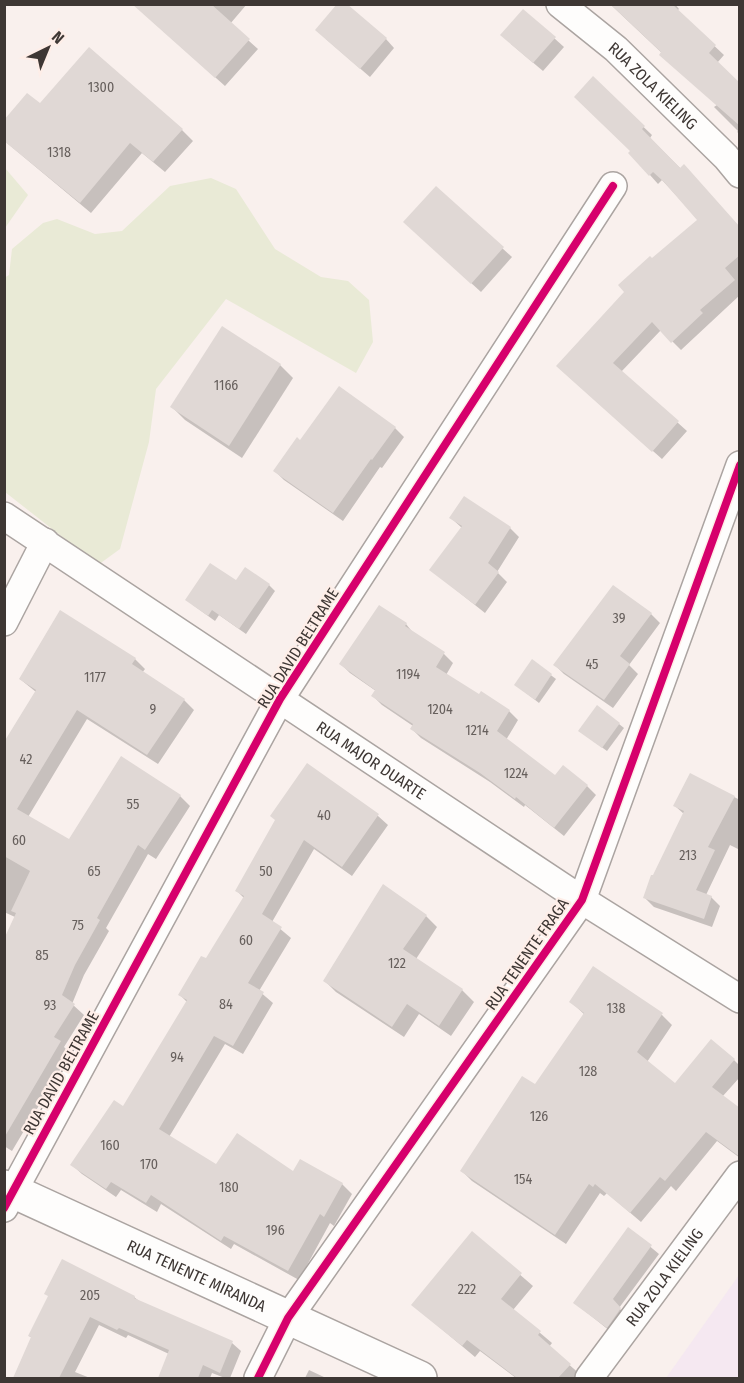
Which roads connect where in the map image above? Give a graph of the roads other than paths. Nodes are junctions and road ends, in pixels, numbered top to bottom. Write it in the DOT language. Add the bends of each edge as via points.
graph roads {
  1 [pos="560,4"];
  2 [pos="740,174"];
  3 [pos="613,186"];
  4 [pos="740,465"];
  5 [pos="4,516"];
  6 [pos="45,542"];
  7 [pos="4,622"];
  8 [pos="280,699"];
  9 [pos="582,900"];
  10 [pos="740,999"];
  11 [pos="740,1175"];
  12 [pos="7,1195"];
  13 [pos="288,1317"];
  14 [pos="258,1378"];
  15 [pos="420,1378"];
  16 [pos="589,1378"];
  1 -- 2 [label="street, RUA ZOLA KIELING" via="616,49"];
  3 -- 8 [label="street, RUA DAVID BELTRAME"];
  4 -- 9 [label="street, RUA TENENTE FRAGA"];
  5 -- 6 [label="street, RUA MAJOR DUARTE"];
  6 -- 7 [label="street"];
  6 -- 8 [label="street, RUA MAJOR DUARTE"];
  8 -- 9 [label="street, RUA MAJOR DUARTE"];
  8 -- 12 [label="street, RUA DAVID BELTRAME"];
  9 -- 10 [label="street, RUA MAJOR DUARTE"];
  9 -- 13 [label="street, RUA TENENTE FRAGA"];
  11 -- 16 [label="street, RUA ZOLA KIELING"];
  12 -- 13 [label="street, RUA TENENTE MIRANDA"];
  13 -- 14 [label="street, RUA TENENTE FRAGA"];
  13 -- 15 [label="street, RUA TENENTE MIRANDA"];
}
